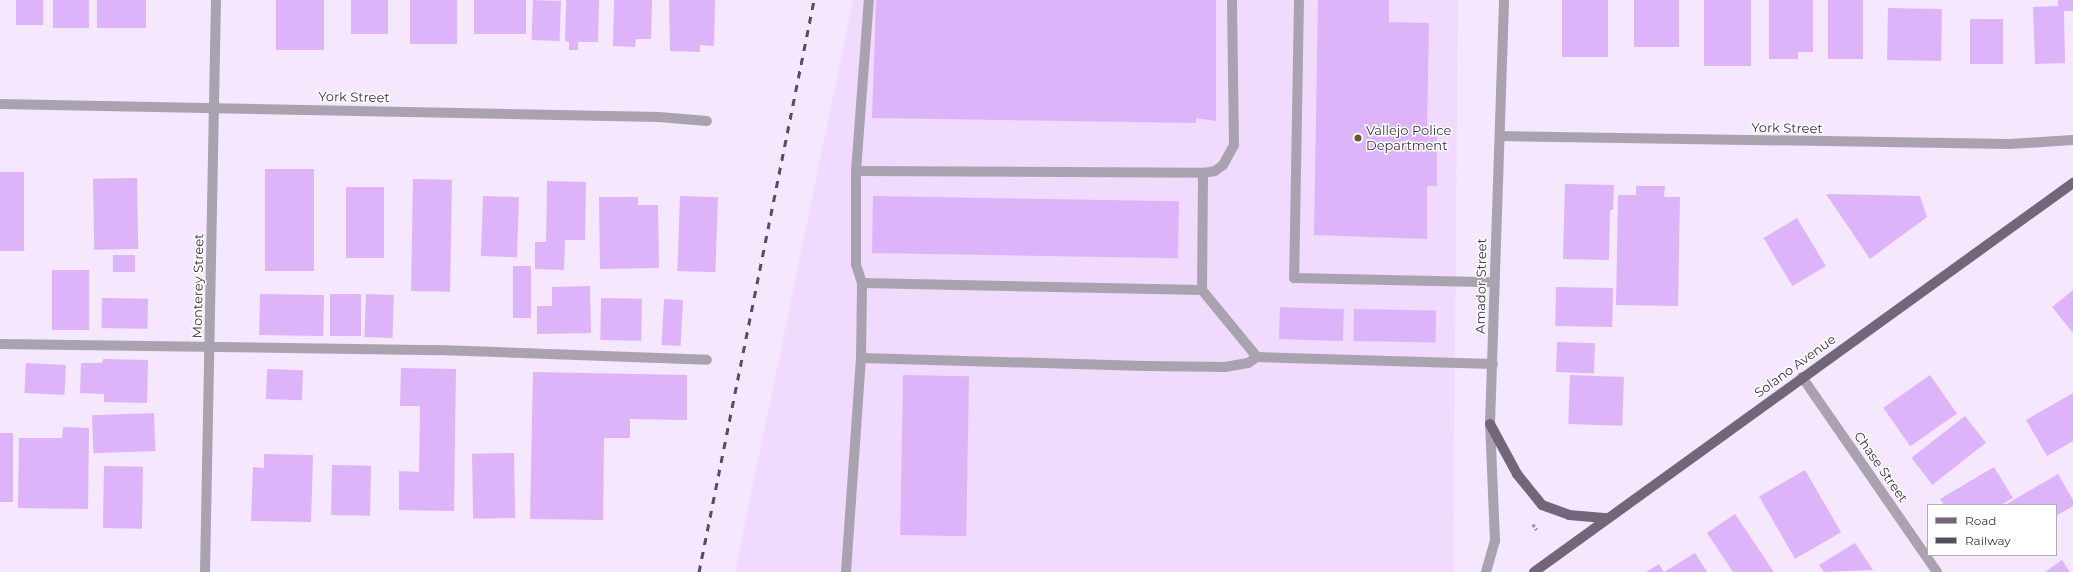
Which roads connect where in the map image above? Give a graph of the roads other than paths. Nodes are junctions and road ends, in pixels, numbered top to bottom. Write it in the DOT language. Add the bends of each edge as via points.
graph roads {
  1 [pos="216,0"];
  2 [pos="869,0"];
  3 [pos="1232,0"];
  4 [pos="1299,0"];
  5 [pos="1504,0"];
  6 [pos="0,104"];
  7 [pos="214,108"];
  8 [pos="707,121"];
  9 [pos="1500,136"];
  10 [pos="2073,140"];
  11 [pos="856,171"];
  12 [pos="1203,173"];
  13 [pos="2073,183"];
  14 [pos="1494,282"];
  15 [pos="862,283"];
  16 [pos="1202,290"];
  17 [pos="0,344"];
  18 [pos="210,347"];
  19 [pos="1257,357"];
  20 [pos="861,358"];
  21 [pos="707,360"];
  22 [pos="1493,364"];
  23 [pos="1802,377"];
  24 [pos="1490,424"];
  25 [pos="1607,518"];
  26 [pos="205,572"];
  27 [pos="846,572"];
  28 [pos="1486,572"];
  29 [pos="1534,572"];
  30 [pos="1938,572"];
  1 -- 7 [label="street, Monterey Street"];
  2 -- 11 [label="street"];
  3 -- 12 [label="street" via="1234,145 1223,165 1215,171"];
  4 -- 14 [label="street" via="1294,278"];
  5 -- 9 [label="street, Amador Street"];
  6 -- 7 [label="street, York Street"];
  7 -- 8 [label="street, York Street" via="659,117"];
  7 -- 18 [label="street, Monterey Street"];
  9 -- 10 [label="street, York Street" via="2010,144"];
  9 -- 14 [label="street, Amador Street"];
  11 -- 12 [label="street"];
  11 -- 15 [label="street" via="856,264"];
  12 -- 16 [label="street"];
  13 -- 23 [label="main road, Solano Avenue"];
  14 -- 22 [label="street, Amador Street"];
  15 -- 16 [label="street"];
  15 -- 20 [label="street"];
  16 -- 19 [label="street"];
  17 -- 18 [label="street"];
  18 -- 21 [label="street" via="439,350"];
  18 -- 26 [label="street, Monterey Street"];
  19 -- 20 [label="street" via="1248,363 1225,367"];
  19 -- 22 [label="street"];
  20 -- 27 [label="street"];
  22 -- 24 [label="street, Amador Street"];
  23 -- 25 [label="main road, Solano Avenue"];
  23 -- 30 [label="street, Chase Street"];
  24 -- 25 [label="main road" via="1517,474 1542,505 1569,515"];
  24 -- 28 [label="street, Amador Street" via="1495,541"];
  25 -- 29 [label="main road, Solano Avenue"];
}
